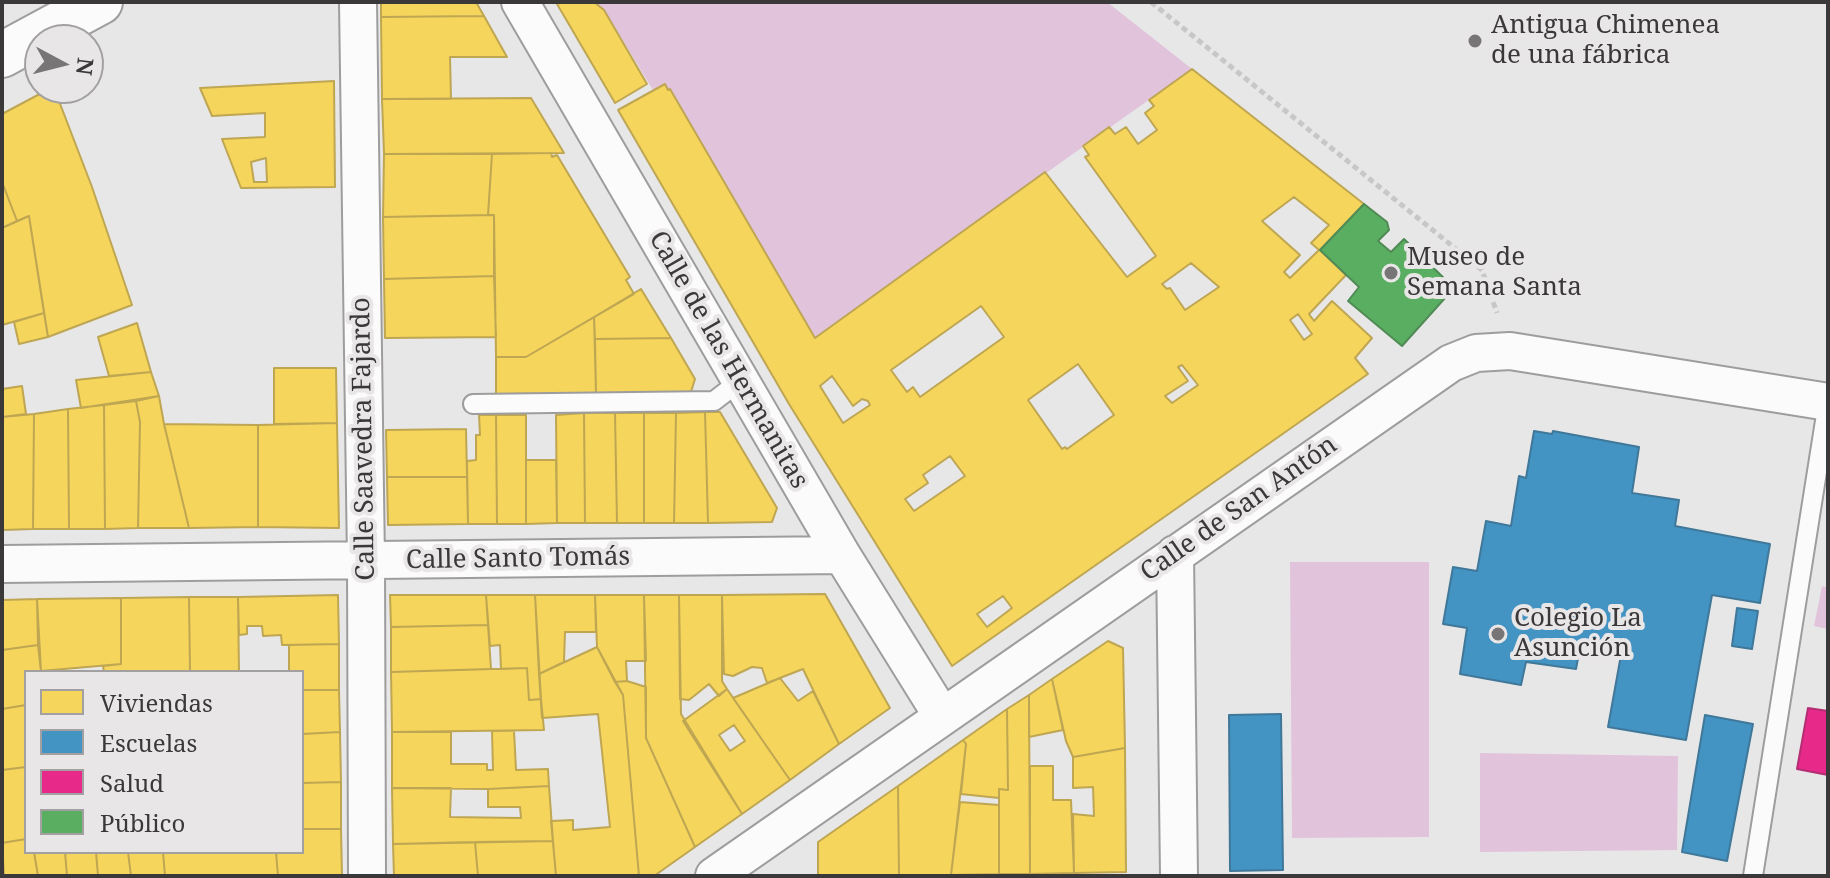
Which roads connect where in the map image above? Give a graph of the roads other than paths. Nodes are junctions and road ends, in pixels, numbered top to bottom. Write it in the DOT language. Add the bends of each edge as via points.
graph roads {
  1 [pos="100,2"];
  2 [pos="358,2"];
  3 [pos="520,2"];
  4 [pos="2,55"];
  5 [pos="740,381"];
  6 [pos="1828,402"];
  7 [pos="473,404"];
  8 [pos="1175,554"];
  9 [pos="842,555"];
  10 [pos="366,561"];
  11 [pos="2,564"];
  12 [pos="942,716"];
  13 [pos="367,876"];
  14 [pos="714,876"];
  15 [pos="1179,876"];
  16 [pos="1753,876"];
  1 -- 4 [label="main road"];
  2 -- 10 [label="street, Calle Saavedra Fajardo"];
  3 -- 5 [label="street, Calle de las Hermanitas"];
  5 -- 7 [label="lane" via="714,401"];
  5 -- 9 [label="street, Calle de las Hermanitas"];
  6 -- 8 [label="street, Calle de San Antón" via="1510,351 1476,353 1451,363"];
  6 -- 16 [label="lane"];
  8 -- 12 [label="street, Calle de San Antón"];
  8 -- 15 [label="street"];
  9 -- 10 [label="street, Calle Santo Tomás"];
  9 -- 12 [label="street, Calle de las Hermanitas"];
  10 -- 11 [label="street, Calle Santo Tomás"];
  10 -- 13 [label="street, Calle Saavedra Fajardo"];
  12 -- 14 [label="street, Calle de San Antón"];
}
